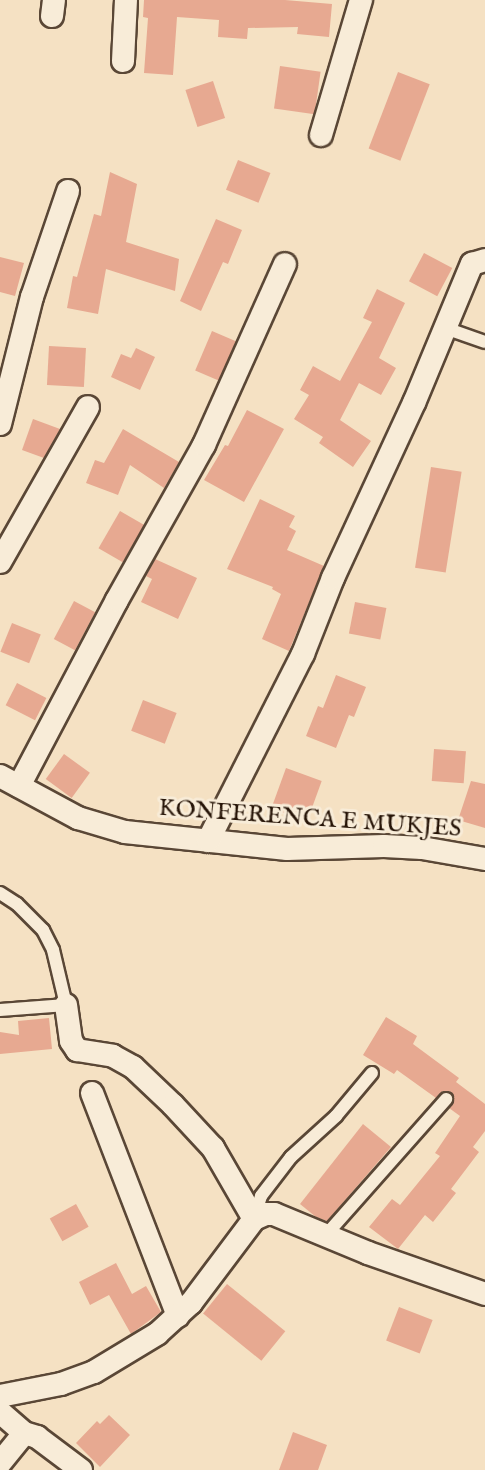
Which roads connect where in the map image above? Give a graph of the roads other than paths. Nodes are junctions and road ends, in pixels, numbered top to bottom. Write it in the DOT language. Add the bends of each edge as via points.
graph roads {
  1 [pos="126,0"];
  2 [pos="361,0"];
  3 [pos="123,61"];
  4 [pos="321,135"];
  5 [pos="68,191"];
  6 [pos="485,260"];
  7 [pos="285,264"];
  8 [pos="445,328"];
  9 [pos="485,342"];
  10 [pos="88,407"];
  11 [pos="0,424"];
  12 [pos="0,562"];
  13 [pos="10,781"];
  14 [pos="208,841"];
  15 [pos="485,859"];
  16 [pos="0,892"];
  17 [pos="66,1005"];
  18 [pos="0,1010"];
  19 [pos="372,1073"];
  20 [pos="92,1092"];
  21 [pos="446,1099"];
  22 [pos="254,1219"];
  23 [pos="325,1236"];
  24 [pos="483,1291"];
  25 [pos="178,1316"];
  26 [pos="0,1396"];
  27 [pos="0,1412"];
  28 [pos="24,1433"];
  29 [pos="0,1463"];
  30 [pos="81,1470"];
  1 -- 3 [label="street"];
  2 -- 4 [label="street"];
  5 -- 11 [label="street" via="32,297"];
  6 -- 8 [label="street" via="472,264"];
  7 -- 13 [label="street" via="204,445"];
  8 -- 9 [label="lane"];
  8 -- 14 [label="street" via="299,663"];
  10 -- 12 [label="street"];
  13 -- 14 [label="street, KONFERENCA E MUKJES" via="102,827"];
  14 -- 15 [label="street, KONFERENCA E MUKJES" via="287,849 422,848"];
  16 -- 17 [label="lane" via="43,930 53,950"];
  17 -- 18 [label="lane"];
  17 -- 22 [label="street" via="71,1041 77,1050 114,1056 133,1067 173,1105 213,1148"];
  19 -- 22 [label="lane" via="336,1116 291,1157 261,1196"];
  20 -- 25 [label="street"];
  21 -- 23 [label="lane"];
  22 -- 23 [label="street" via="274,1214"];
  22 -- 25 [label="street"];
  23 -- 24 [label="street"];
  25 -- 26 [label="street" via="157,1334 94,1372 61,1384"];
  27 -- 28 [label="street"];
  28 -- 29 [label="street"];
  28 -- 30 [label="street" via="38,1437"];
}
